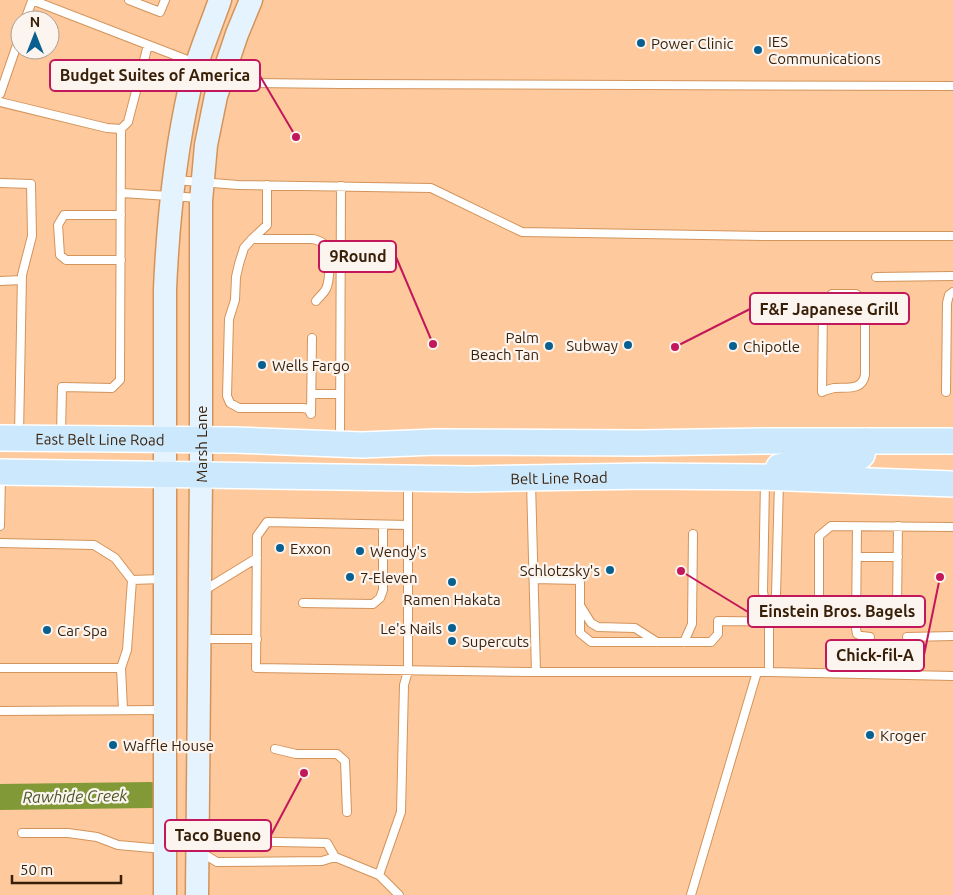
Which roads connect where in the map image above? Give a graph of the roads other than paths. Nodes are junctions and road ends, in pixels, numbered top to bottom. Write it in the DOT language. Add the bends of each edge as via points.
graph roads {
  1 [pos="32,0"];
  2 [pos="129,0"];
  3 [pos="165,0"];
  4 [pos="220,0"];
  5 [pos="251,0"];
  6 [pos="148,45"];
  7 [pos="12,60"];
  8 [pos="198,64"];
  9 [pos="222,77"];
  10 [pos="953,86"];
  11 [pos="0,94"];
  12 [pos="0,102"];
  13 [pos="120,129"];
  14 [pos="0,183"];
  15 [pos="267,185"];
  16 [pos="341,186"];
  17 [pos="174,188"];
  18 [pos="202,190"];
  19 [pos="122,192"];
  20 [pos="121,215"];
  21 [pos="953,236"];
  22 [pos="252,239"];
  23 [pos="121,260"];
  24 [pos="953,276"];
  25 [pos="876,277"];
  26 [pos="0,280"];
  27 [pos="22,280"];
  28 [pos="953,292"];
  29 [pos="316,301"];
  30 [pos="312,338"];
  31 [pos="822,392"];
  32 [pos="946,392"];
  33 [pos="312,394"];
  34 [pos="340,394"];
  35 [pos="9,438"];
  36 [pos="61,439"];
  37 [pos="166,440"];
  38 [pos="200,440"];
  39 [pos="762,441"];
  40 [pos="865,441"];
  41 [pos="953,441"];
  42 [pos="528,443"];
  43 [pos="640,443"];
  44 [pos="340,444"];
  45 [pos="0,472"];
  46 [pos="165,475"];
  47 [pos="201,476"];
  48 [pos="657,476"];
  49 [pos="772,477"];
  50 [pos="381,478"];
  51 [pos="408,478"];
  52 [pos="535,478"];
  53 [pos="953,484"];
  54 [pos="383,525"];
  55 [pos="408,525"];
  56 [pos="0,526"];
  57 [pos="898,526"];
  58 [pos="857,527"];
  59 [pos="953,527"];
  60 [pos="0,530"];
  61 [pos="693,534"];
  62 [pos="0,543"];
  63 [pos="856,557"];
  64 [pos="898,557"];
  65 [pos="256,558"];
  66 [pos="164,579"];
  67 [pos="534,579"];
  68 [pos="132,580"];
  69 [pos="200,594"];
  70 [pos="303,603"];
  71 [pos="580,605"];
  72 [pos="856,606"];
  73 [pos="769,621"];
  74 [pos="953,636"];
  75 [pos="870,637"];
  76 [pos="906,637"];
  77 [pos="199,639"];
  78 [pos="256,639"];
  79 [pos="657,642"];
  80 [pos="684,642"];
  81 [pos="0,668"];
  82 [pos="121,668"];
  83 [pos="408,671"];
  84 [pos="536,672"];
  85 [pos="757,672"];
  86 [pos="769,672"];
  87 [pos="953,676"];
  88 [pos="123,710"];
  89 [pos="164,710"];
  90 [pos="0,711"];
  91 [pos="274,749"];
  92 [pos="347,812"];
  93 [pos="22,833"];
  94 [pos="165,849"];
  95 [pos="197,850"];
  96 [pos="335,857"];
  97 [pos="379,875"];
  98 [pos="165,895"];
  99 [pos="197,895"];
  100 [pos="399,895"];
  101 [pos="691,895"];
  1 -- 6 [label="lane"];
  2 -- 3 [label="lane" via="160,12"];
  4 -- 8 [label="main road"];
  5 -- 9 [label="main road, Marsh Lane"];
  6 -- 8 [label="lane"];
  6 -- 13 [label="lane" via="128,122"];
  7 -- 11 [label="lane"];
  8 -- 17 [label="main road" via="191,86"];
  9 -- 10 [label="lane" via="253,83"];
  9 -- 18 [label="main road, Marsh Lane" via="206,145"];
  12 -- 13 [label="lane"];
  13 -- 19 [label="lane"];
  14 -- 27 [label="lane" via="31,184 32,236"];
  15 -- 16 [label="lane"];
  15 -- 18 [label="lane"];
  15 -- 22 [label="lane" via="267,225"];
  16 -- 21 [label="lane" via="431,188 522,232"];
  16 -- 34 [label="lane"];
  17 -- 18 [label="lane"];
  17 -- 18 [label="lane"];
  17 -- 19 [label="lane"];
  17 -- 37 [label="main road" via="165,289"];
  18 -- 38 [label="main road, Marsh Lane"];
  19 -- 20 [label="lane"];
  20 -- 23 [label="lane"];
  20 -- 23 [label="lane" via="64,215 58,225 60,255 66,260"];
  22 -- 29 [label="lane" via="313,239 326,246 329,275 326,289"];
  22 -- 33 [label="lane" via="244,248 239,264 235,300 229,319 227,396 230,404 239,408 303,408 311,414"];
  23 -- 36 [label="lane" via="120,380 112,388 62,387"];
  24 -- 25 [label="lane"];
  26 -- 27 [label="lane"];
  27 -- 35 [label="lane"];
  28 -- 32 [label="lane" via="947,303"];
  30 -- 33 [label="lane"];
  31 -- 31 [label="lane" via="858,386 864,382 865,306 863,298 856,294 832,294 824,302"];
  33 -- 34 [label="lane"];
  34 -- 44 [label="lane"];
  35 -- 36 [label="main road, East Belt Line Road"];
  36 -- 37 [label="main road, East Belt Line Road"];
  37 -- 38 [label="main road, East Belt Line Road"];
  37 -- 46 [label="main road"];
  38 -- 44 [label="main road"];
  38 -- 47 [label="main road, Marsh Lane"];
  39 -- 40 [label="main road"];
  39 -- 43 [label="main road"];
  39 -- 48 [label="main road" via="750,465 677,468"];
  40 -- 41 [label="main road"];
  40 -- 49 [label="main road" via="862,454 856,460 790,464 779,467"];
  42 -- 43 [label="main road"];
  42 -- 44 [label="main road"];
  42 -- 50 [label="main road" via="521,461 499,464 425,462"];
  43 -- 52 [label="main road" via="632,455 620,459 552,461"];
  45 -- 46 [label="main road"];
  45 -- 56 [label="lane"];
  46 -- 47 [label="main road, Belt Line Road"];
  46 -- 66 [label="main road"];
  47 -- 50 [label="main road, Belt Line Road"];
  47 -- 69 [label="main road, Marsh Lane"];
  48 -- 49 [label="main road, Belt Line Road"];
  48 -- 52 [label="main road, Belt Line Road"];
  49 -- 53 [label="main road, Belt Line Road"];
  49 -- 73 [label="lane" via="763,592"];
  49 -- 73 [label="lane" via="776,595"];
  50 -- 51 [label="main road, Belt Line Road"];
  51 -- 52 [label="main road, Belt Line Road"];
  51 -- 55 [label="lane"];
  52 -- 67 [label="lane"];
  54 -- 55 [label="lane"];
  54 -- 65 [label="lane" via="267,522 256,536"];
  54 -- 70 [label="lane" via="383,590 380,598 373,604"];
  55 -- 83 [label="lane"];
  56 -- 60 [label="lane"];
  57 -- 58 [label="lane"];
  57 -- 59 [label="lane"];
  57 -- 64 [label="lane"];
  58 -- 63 [label="lane"];
  58 -- 73 [label="lane" via="831,526 819,536 819,622"];
  61 -- 80 [label="lane" via="692,624"];
  62 -- 68 [label="lane" via="94,545 115,558"];
  63 -- 64 [label="lane"];
  63 -- 72 [label="lane"];
  64 -- 72 [label="lane" via="897,606"];
  65 -- 69 [label="lane"];
  65 -- 78 [label="lane"];
  66 -- 68 [label="lane"];
  66 -- 89 [label="main road"];
  67 -- 71 [label="lane" via="580,580"];
  67 -- 84 [label="lane"];
  68 -- 82 [label="lane" via="127,650"];
  69 -- 77 [label="main road, Marsh Lane"];
  71 -- 79 [label="lane" via="591,623 635,628"];
  71 -- 79 [label="lane" via="580,633 591,642"];
  72 -- 75 [label="lane" via="856,634"];
  73 -- 80 [label="lane" via="718,621 718,634 710,642"];
  73 -- 86 [label="lane"];
  74 -- 76 [label="lane"];
  77 -- 78 [label="lane"];
  77 -- 95 [label="main road, Marsh Lane"];
  78 -- 83 [label="lane" via="256,668"];
  79 -- 80 [label="lane"];
  81 -- 82 [label="lane"];
  82 -- 88 [label="lane"];
  83 -- 84 [label="lane"];
  83 -- 97 [label="lane" via="404,685 400,812"];
  84 -- 85 [label="lane"];
  85 -- 86 [label="lane"];
  85 -- 101 [label="lane"];
  86 -- 87 [label="lane"];
  88 -- 89 [label="lane"];
  88 -- 90 [label="lane"];
  89 -- 94 [label="main road"];
  91 -- 92 [label="lane" via="296,754 336,754 346,761"];
  93 -- 94 [label="lane" via="68,833 118,845"];
  94 -- 95 [label="main road"];
  94 -- 98 [label="main road"];
  95 -- 96 [label="lane" via="217,862 322,861"];
  95 -- 96 [label="lane" via="228,841 327,843"];
  95 -- 99 [label="main road, Marsh Lane"];
  96 -- 97 [label="lane"];
  97 -- 100 [label="lane"];
}
